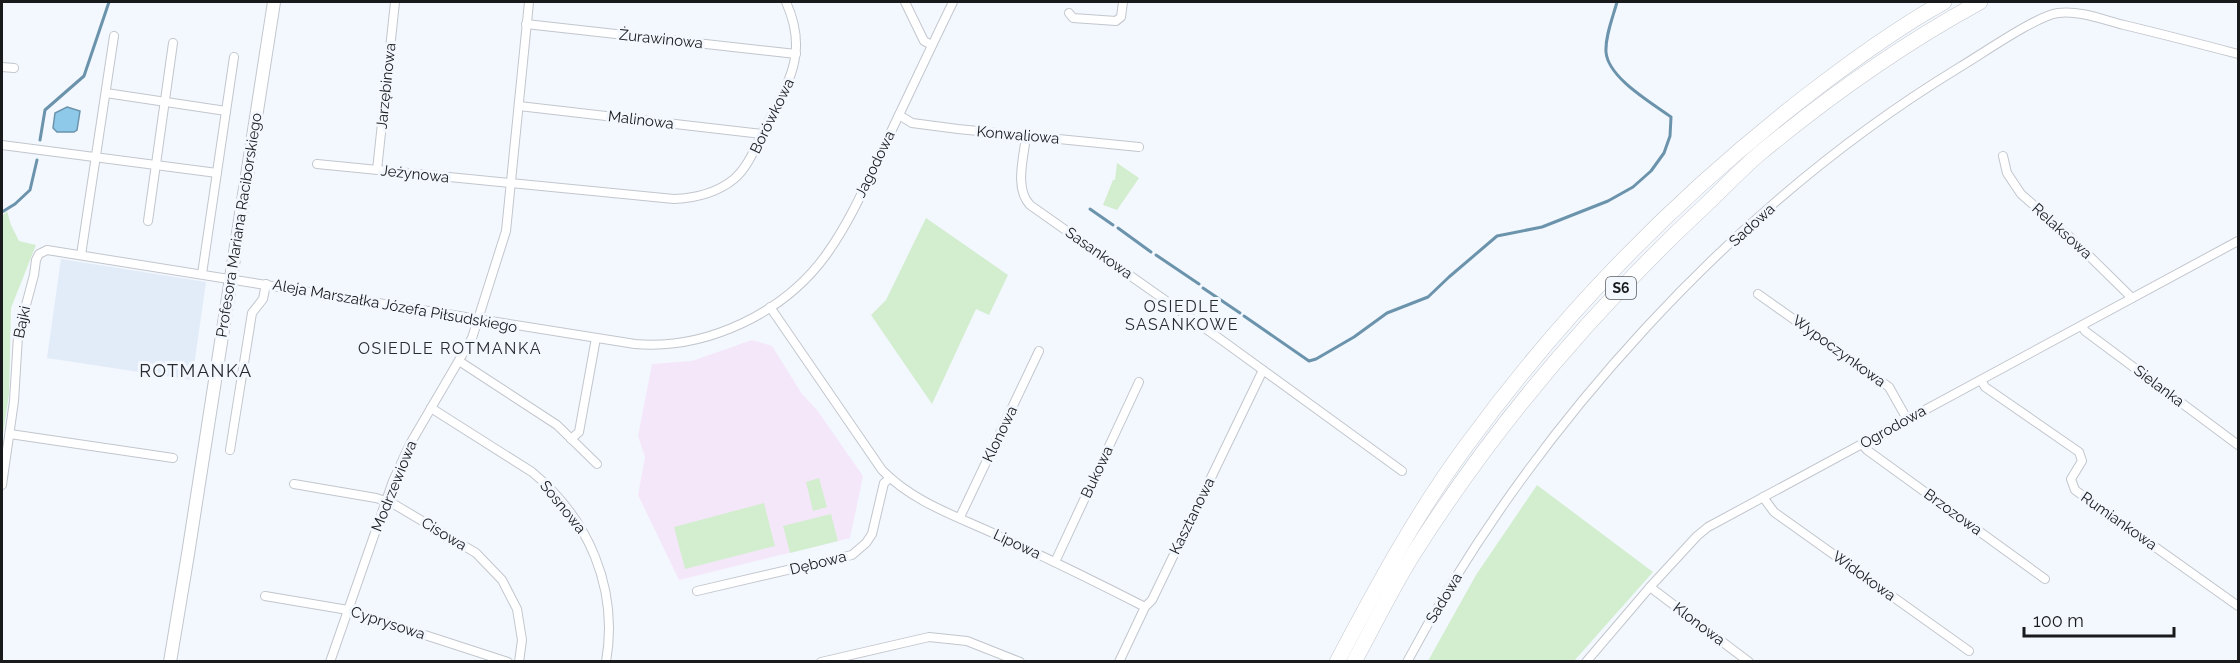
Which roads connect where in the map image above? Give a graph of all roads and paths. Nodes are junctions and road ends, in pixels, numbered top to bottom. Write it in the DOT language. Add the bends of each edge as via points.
graph roads {
  1 [pos="274,2"];
  2 [pos="395,2"];
  3 [pos="529,2"];
  4 [pos="786,2"];
  5 [pos="905,2"];
  6 [pos="953,2"];
  7 [pos="1123,2"];
  8 [pos="1944,2"];
  9 [pos="1980,2"];
  10 [pos="1069,13"];
  11 [pos="526,24"];
  12 [pos="114,36"];
  13 [pos="173,43"];
  14 [pos="932,45"];
  15 [pos="796,54"];
  16 [pos="2238,54"];
  17 [pos="234,57"];
  18 [pos="2,67"];
  19 [pos="14,68"];
  20 [pos="106,93"];
  21 [pos="165,102"];
  22 [pos="519,106"];
  23 [pos="226,111"];
  24 [pos="899,115"];
  25 [pos="762,135"];
  26 [pos="1026,136"];
  27 [pos="2,145"];
  28 [pos="1139,147"];
  29 [pos="2003,156"];
  30 [pos="96,158"];
  31 [pos="317,164"];
  32 [pos="156,165"];
  33 [pos="377,170"];
  34 [pos="216,173"];
  35 [pos="512,183"];
  36 [pos="148,221"];
  37 [pos="2238,241"];
  38 [pos="81,255"];
  39 [pos="202,274"];
  40 [pos="230,278"];
  41 [pos="266,284"];
  42 [pos="1758,294"];
  43 [pos="2132,298"];
  44 [pos="770,307"];
  45 [pos="477,320"];
  46 [pos="2082,326"];
  47 [pos="596,338"];
  48 [pos="1039,351"];
  49 [pos="459,362"];
  50 [pos="1263,370"];
  51 [pos="1981,380"];
  52 [pos="1139,382"];
  53 [pos="431,408"];
  54 [pos="1907,419"];
  55 [pos="10,434"];
  56 [pos="571,439"];
  57 [pos="1862,444"];
  58 [pos="2238,445"];
  59 [pos="230,450"];
  60 [pos="173,458"];
  61 [pos="597,464"];
  62 [pos="1402,471"];
  63 [pos="890,478"];
  64 [pos="294,484"];
  65 [pos="2,485"];
  66 [pos="1763,497"];
  67 [pos="386,501"];
  68 [pos="960,517"];
  69 [pos="1055,562"];
  70 [pos="2045,579"];
  71 [pos="1650,587"];
  72 [pos="697,591"];
  73 [pos="265,596"];
  74 [pos="2238,606"];
  75 [pos="1145,607"];
  76 [pos="348,610"];
  77 [pos="1969,651"];
  78 [pos="170,662"];
  79 [pos="330,662"];
  80 [pos="508,662"];
  81 [pos="519,662"];
  82 [pos="606,662"];
  83 [pos="821,662"];
  84 [pos="1020,662"];
  85 [pos="1119,662"];
  86 [pos="1337,662"];
  87 [pos="1354,662"];
  88 [pos="1407,662"];
  89 [pos="1586,662"];
  90 [pos="1749,662"];
  1 -- 40 [label="main road, Profesora Mariana Raciborskiego"];
  2 -- 33 [label="street, Jarzębinowa"];
  3 -- 11 [label="street"];
  4 -- 15 [label="street, Borówkowa" via="794,19"];
  5 -- 14 [label="street" via="924,41"];
  6 -- 14 [label="street, Jagodowa"];
  7 -- 10 [label="street" via="1121,17 1116,21 1073,18"];
  8 -- 86 [label="highway, S6" via="1839,71 1745,144 1623,258 1544,346 1465,447 1395,553"];
  9 -- 87 [label="highway, S6" via="1847,84 1758,156 1640,267 1558,357 1485,450 1412,557"];
  11 -- 15 [label="street, Żurawinowa"];
  11 -- 22 [label="street"];
  12 -- 20 [label="street"];
  13 -- 21 [label="street"];
  14 -- 24 [label="street, Jagodowa"];
  15 -- 25 [label="street, Borówkowa" via="793,73"];
  16 -- 88 [label="street, Sadowa" via="2104,20 2056,13 1942,78 1850,143 1714,259 1592,390 1506,502"];
  17 -- 23 [label="street"];
  18 -- 19 [label="street"];
  20 -- 21 [label="street"];
  20 -- 30 [label="street"];
  21 -- 23 [label="street"];
  21 -- 32 [label="street"];
  22 -- 25 [label="street, Malinowa"];
  22 -- 35 [label="street"];
  23 -- 34 [label="street"];
  24 -- 26 [label="street, Konwaliowa" via="912,123"];
  24 -- 44 [label="street, Jagodowa" via="833,245 801,283"];
  25 -- 35 [label="street, Borówkowa" via="735,178 691,198"];
  26 -- 28 [label="street, Konwaliowa"];
  26 -- 50 [label="street, Sasankowa" via="1021,188 1030,205"];
  27 -- 30 [label="street"];
  29 -- 43 [label="street, Relaksowa" via="2007,173 2021,194"];
  30 -- 32 [label="street"];
  30 -- 38 [label="street"];
  31 -- 33 [label="street, Jeżynowa"];
  32 -- 34 [label="street"];
  32 -- 36 [label="street"];
  33 -- 35 [label="street, Jeżynowa"];
  34 -- 39 [label="street"];
  35 -- 45 [label="street" via="506,231"];
  37 -- 43 [label="street, Ogrodowa"];
  38 -- 39 [label="street, Bajki"];
  38 -- 55 [label="street, Bajki" via="47,250 36,260 25,323 18,336"];
  39 -- 40 [label="street, Bajki"];
  40 -- 41 [label="street, Aleja Marszałka Józefa Piłsudskiego"];
  40 -- 78 [label="main road, Profesora Mariana Raciborskiego"];
  41 -- 45 [label="street, Aleja Marszałka Józefa Piłsudskiego"];
  41 -- 59 [label="street" via="263,299 252,313"];
  42 -- 54 [label="street, Wypoczynkowa" via="1889,387"];
  43 -- 46 [label="street, Ogrodowa"];
  44 -- 47 [label="street, Aleja Marszałka Józefa Piłsudskiego" via="731,328 681,342 640,344"];
  44 -- 63 [label="street"];
  45 -- 47 [label="street, Aleja Marszałka Józefa Piłsudskiego"];
  45 -- 49 [label="street, Modrzewiowa"];
  46 -- 51 [label="street, Ogrodowa"];
  46 -- 58 [label="street, Sielanka"];
  47 -- 56 [label="street" via="579,432"];
  48 -- 68 [label="street, Klonowa"];
  49 -- 53 [label="street, Modrzewiowa"];
  49 -- 56 [label="street" via="557,425"];
  50 -- 62 [label="street, Sasankowa"];
  50 -- 75 [label="street, Kasztanowa" via="1152,600"];
  51 -- 54 [label="street, Ogrodowa"];
  51 -- 74 [label="street, Rumiankowa" via="1985,387 2079,452 2082,461 2071,479 2075,490"];
  52 -- 69 [label="street, Bukowa"];
  53 -- 67 [label="street, Modrzewiowa" via="405,454"];
  53 -- 82 [label="street, Sosnowa" via="532,472 570,512 594,552 606,592 610,621"];
  54 -- 57 [label="street, Ogrodowa"];
  55 -- 60 [label="street"];
  55 -- 65 [label="street, Bajki"];
  56 -- 61 [label="street"];
  57 -- 66 [label="street, Ogrodowa"];
  57 -- 70 [label="street, Brzozowa"];
  63 -- 68 [label="street, Lipowa" via="920,500"];
  63 -- 72 [label="street, Dębowa" via="884,483 869,539 852,555"];
  64 -- 67 [label="street, Cisowa"];
  66 -- 71 [label="street, Ogrodowa" via="1708,527"];
  66 -- 77 [label="street, Widokowa" via="1774,512"];
  67 -- 76 [label="street, Modrzewiowa"];
  67 -- 81 [label="street, Cisowa" via="476,553 494,572 519,615"];
  68 -- 69 [label="street, Lipowa"];
  69 -- 75 [label="street, Lipowa"];
  71 -- 89 [label="street, Ogrodowa"];
  71 -- 90 [label="street, Klonowa"];
  73 -- 76 [label="street, Cyprysowa"];
  75 -- 85 [label="street, Kasztanowa"];
  76 -- 79 [label="street, Modrzewiowa"];
  76 -- 80 [label="street, Cyprysowa"];
  83 -- 84 [label="street" via="930,638 967,641"];
}
